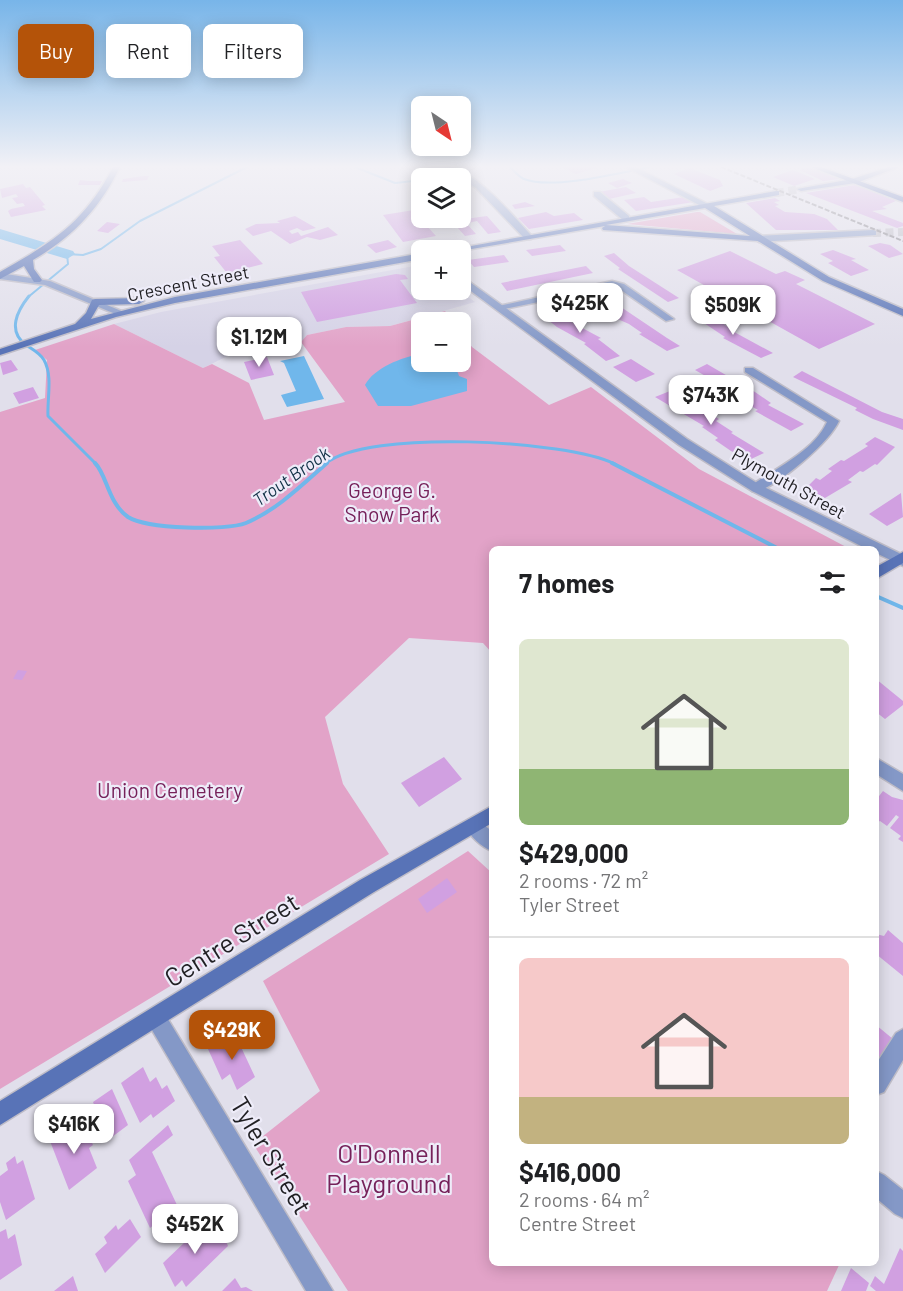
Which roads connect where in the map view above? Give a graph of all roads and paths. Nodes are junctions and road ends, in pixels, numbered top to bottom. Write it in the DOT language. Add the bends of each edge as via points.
graph roads {
  1 [pos="76,227"];
  2 [pos="519,227"];
  3 [pos="586,227"];
  4 [pos="741,227"];
  5 [pos="583,228"];
  6 [pos="873,233"];
  7 [pos="528,237"];
  8 [pos="759,239"];
  9 [pos="471,247"];
  10 [pos="411,258"];
  11 [pos="29,260"];
  12 [pos="0,276"];
  13 [pos="37,280"];
  14 [pos="471,286"];
  15 [pos="175,300"];
  16 [pos="95,302"];
  17 [pos="499,307"];
  18 [pos="900,309"];
  19 [pos="121,313"];
  20 [pos="669,319"];
  21 [pos="78,327"];
  22 [pos="5,350"];
  23 [pos="749,370"];
  24 [pos="756,488"];
  25 [pos="875,546"];
  26 [pos="879,548"];
  27 [pos="902,559"];
  28 [pos="879,572"];
  29 [pos="879,767"];
  30 [pos="903,783"];
  31 [pos="489,816"];
  32 [pos="474,826"];
  33 [pos="489,840"];
  34 [pos="156,1018"];
  35 [pos="903,1040"];
  36 [pos="879,1079"];
  37 [pos="0,1114"];
  38 [pos="879,1186"];
  39 [pos="903,1206"];
  40 [pos="320,1291"];
  1 -- 11 [label="main road"];
  2 -- 7 [label="street"];
  3 -- 5 [label="main road"];
  4 -- 8 [label="main road"];
  5 -- 7 [label="main road"];
  5 -- 8 [label="main road"];
  6 -- 8 [label="street"];
  7 -- 9 [label="main road"];
  8 -- 18 [label="main road" via="826,279"];
  10 -- 15 [label="main road, Crescent Street"];
  11 -- 12 [label="main road"];
  11 -- 13 [label="main road" via="29,269"];
  12 -- 13 [label="street"];
  13 -- 16 [label="street"];
  14 -- 17 [label="street, Plymouth Street"];
  15 -- 16 [label="main road"];
  15 -- 19 [label="main road, Crescent Street"];
  16 -- 19 [label="street"];
  16 -- 21 [label="main road"];
  17 -- 20 [label="street" via="612,284 621,286"];
  17 -- 24 [label="street, Plymouth Street" via="683,442"];
  19 -- 21 [label="main road, Crescent Street"];
  21 -- 22 [label="main road, Crescent Street"];
  23 -- 24 [label="street" via="833,421 822,439"];
  24 -- 25 [label="street, Plymouth Street"];
  26 -- 27 [label="street, Plymouth Street"];
  27 -- 28 [label="main road"];
  29 -- 30 [label="street"];
  31 -- 32 [label="main road, Centre Street"];
  32 -- 33 [label="street"];
  32 -- 34 [label="main road, Centre Street" via="367,886"];
  34 -- 37 [label="main road, Centre Street"];
  34 -- 40 [label="street, Tyler Street"];
  35 -- 36 [label="street"];
  38 -- 39 [label="street"];
}
